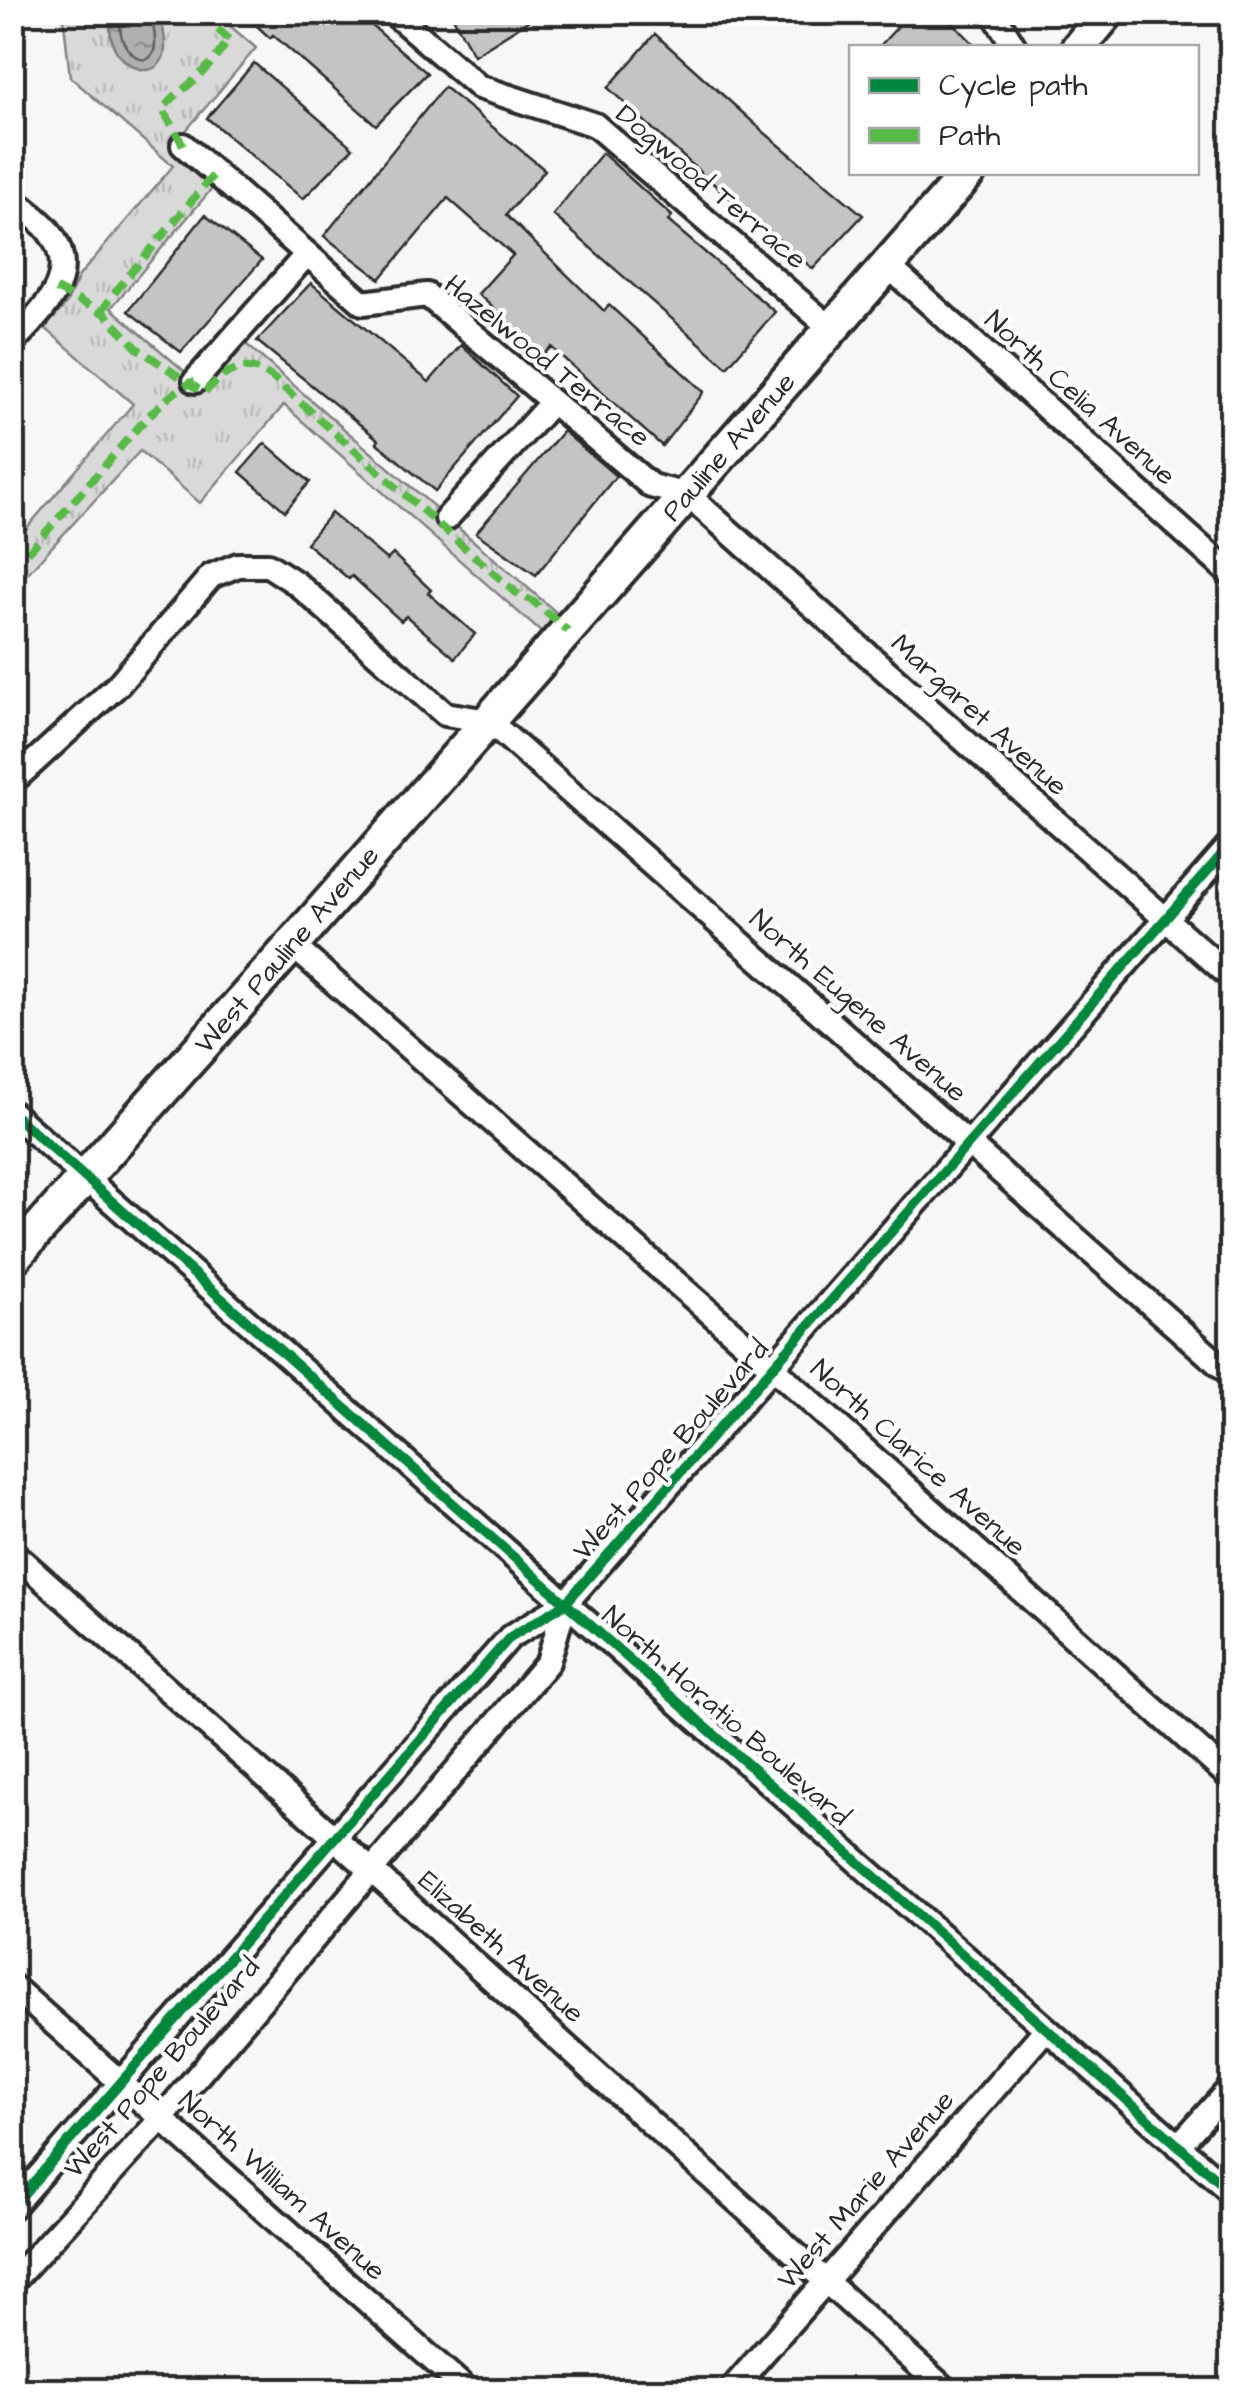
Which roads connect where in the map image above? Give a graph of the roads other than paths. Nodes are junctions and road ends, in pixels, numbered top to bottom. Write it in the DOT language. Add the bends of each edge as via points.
graph roads {
  1 [pos="392,12"];
  2 [pos="993,12"];
  3 [pos="1108,12"];
  4 [pos="1013,45"];
  5 [pos="1080,45"];
  6 [pos="183,146"];
  7 [pos="966,175"];
  8 [pos="12,200"];
  9 [pos="306,254"];
  10 [pos="888,266"];
  11 [pos="833,330"];
  12 [pos="12,344"];
  13 [pos="195,382"];
  14 [pos="552,402"];
  15 [pos="688,495"];
  16 [pos="447,518"];
  17 [pos="1232,574"];
  18 [pos="488,722"];
  19 [pos="12,782"];
  20 [pos="1232,842"];
  21 [pos="1164,920"];
  22 [pos="292,945"];
  23 [pos="1232,978"];
  24 [pos="12,1113"];
  25 [pos="970,1144"];
  26 [pos="86,1179"];
  27 [pos="12,1260"];
  28 [pos="773,1368"];
  29 [pos="1232,1376"];
  30 [pos="12,1552"];
  31 [pos="566,1604"];
  32 [pos="1232,1779"];
  33 [pos="336,1839"];
  34 [pos="372,1871"];
  35 [pos="12,1986"];
  36 [pos="1046,2029"];
  37 [pos="121,2083"];
  38 [pos="1232,2086"];
  39 [pos="161,2118"];
  40 [pos="1178,2146"];
  41 [pos="1232,2194"];
  42 [pos="12,2207"];
  43 [pos="12,2282"];
  44 [pos="826,2282"];
  45 [pos="467,2390"];
  46 [pos="731,2390"];
  47 [pos="946,2390"];
  1 -- 11 [label="street, Dogwood Terrace" via="479,87 595,124"];
  2 -- 4 [label="street"];
  3 -- 5 [label="street"];
  6 -- 9 [label="street, Hazelwood Terrace"];
  7 -- 10 [label="street, Pauline Avenue"];
  8 -- 12 [label="street" via="48,231 61,257 62,280"];
  9 -- 13 [label="street"];
  9 -- 14 [label="street, Hazelwood Terrace" via="362,303 427,295"];
  10 -- 11 [label="street, Pauline Avenue"];
  10 -- 17 [label="street, North Celia Avenue"];
  11 -- 15 [label="street, Pauline Avenue"];
  14 -- 15 [label="street, Hazelwood Terrace" via="650,486"];
  14 -- 16 [label="street"];
  15 -- 18 [label="street, Pauline Avenue"];
  15 -- 21 [label="street, Margaret Avenue"];
  18 -- 19 [label="street" via="446,714 268,565 238,565 211,576 118,686"];
  18 -- 22 [label="street, West Pauline Avenue"];
  18 -- 25 [label="street, North Eugene Avenue"];
  20 -- 21 [label="street, West Pope Boulevard"];
  21 -- 23 [label="street, Margaret Avenue"];
  21 -- 25 [label="street, West Pope Boulevard"];
  22 -- 26 [label="street, West Pauline Avenue"];
  22 -- 28 [label="street, North Clarice Avenue"];
  24 -- 26 [label="street, North Horatio Boulevard"];
  25 -- 28 [label="street, West Pope Boulevard"];
  25 -- 29 [label="street, North Eugene Avenue"];
  26 -- 27 [label="street"];
  26 -- 31 [label="street, North Horatio Boulevard"];
  28 -- 31 [label="street, West Pope Boulevard"];
  28 -- 32 [label="street, North Clarice Avenue"];
  30 -- 33 [label="street, Elizabeth Avenue"];
  31 -- 33 [label="street, West Pope Boulevard" via="510,1637"];
  31 -- 34 [label="street, West Pope Boulevard" via="548,1662"];
  31 -- 36 [label="street, North Horatio Boulevard"];
  33 -- 34 [label="street, Elizabeth Avenue"];
  33 -- 37 [label="street, West Pope Boulevard"];
  34 -- 39 [label="street, West Pope Boulevard"];
  34 -- 44 [label="street, Elizabeth Avenue"];
  35 -- 37 [label="street, North William Avenue"];
  36 -- 40 [label="street, North Horatio Boulevard"];
  36 -- 44 [label="street, West Marie Avenue"];
  37 -- 39 [label="street, North William Avenue"];
  37 -- 42 [label="street, West Pope Boulevard"];
  38 -- 40 [label="street"];
  39 -- 43 [label="street, West Pope Boulevard"];
  39 -- 45 [label="street, North William Avenue"];
  40 -- 41 [label="street, North Horatio Boulevard"];
  44 -- 46 [label="street, West Marie Avenue"];
  44 -- 47 [label="street, Elizabeth Avenue"];
}
